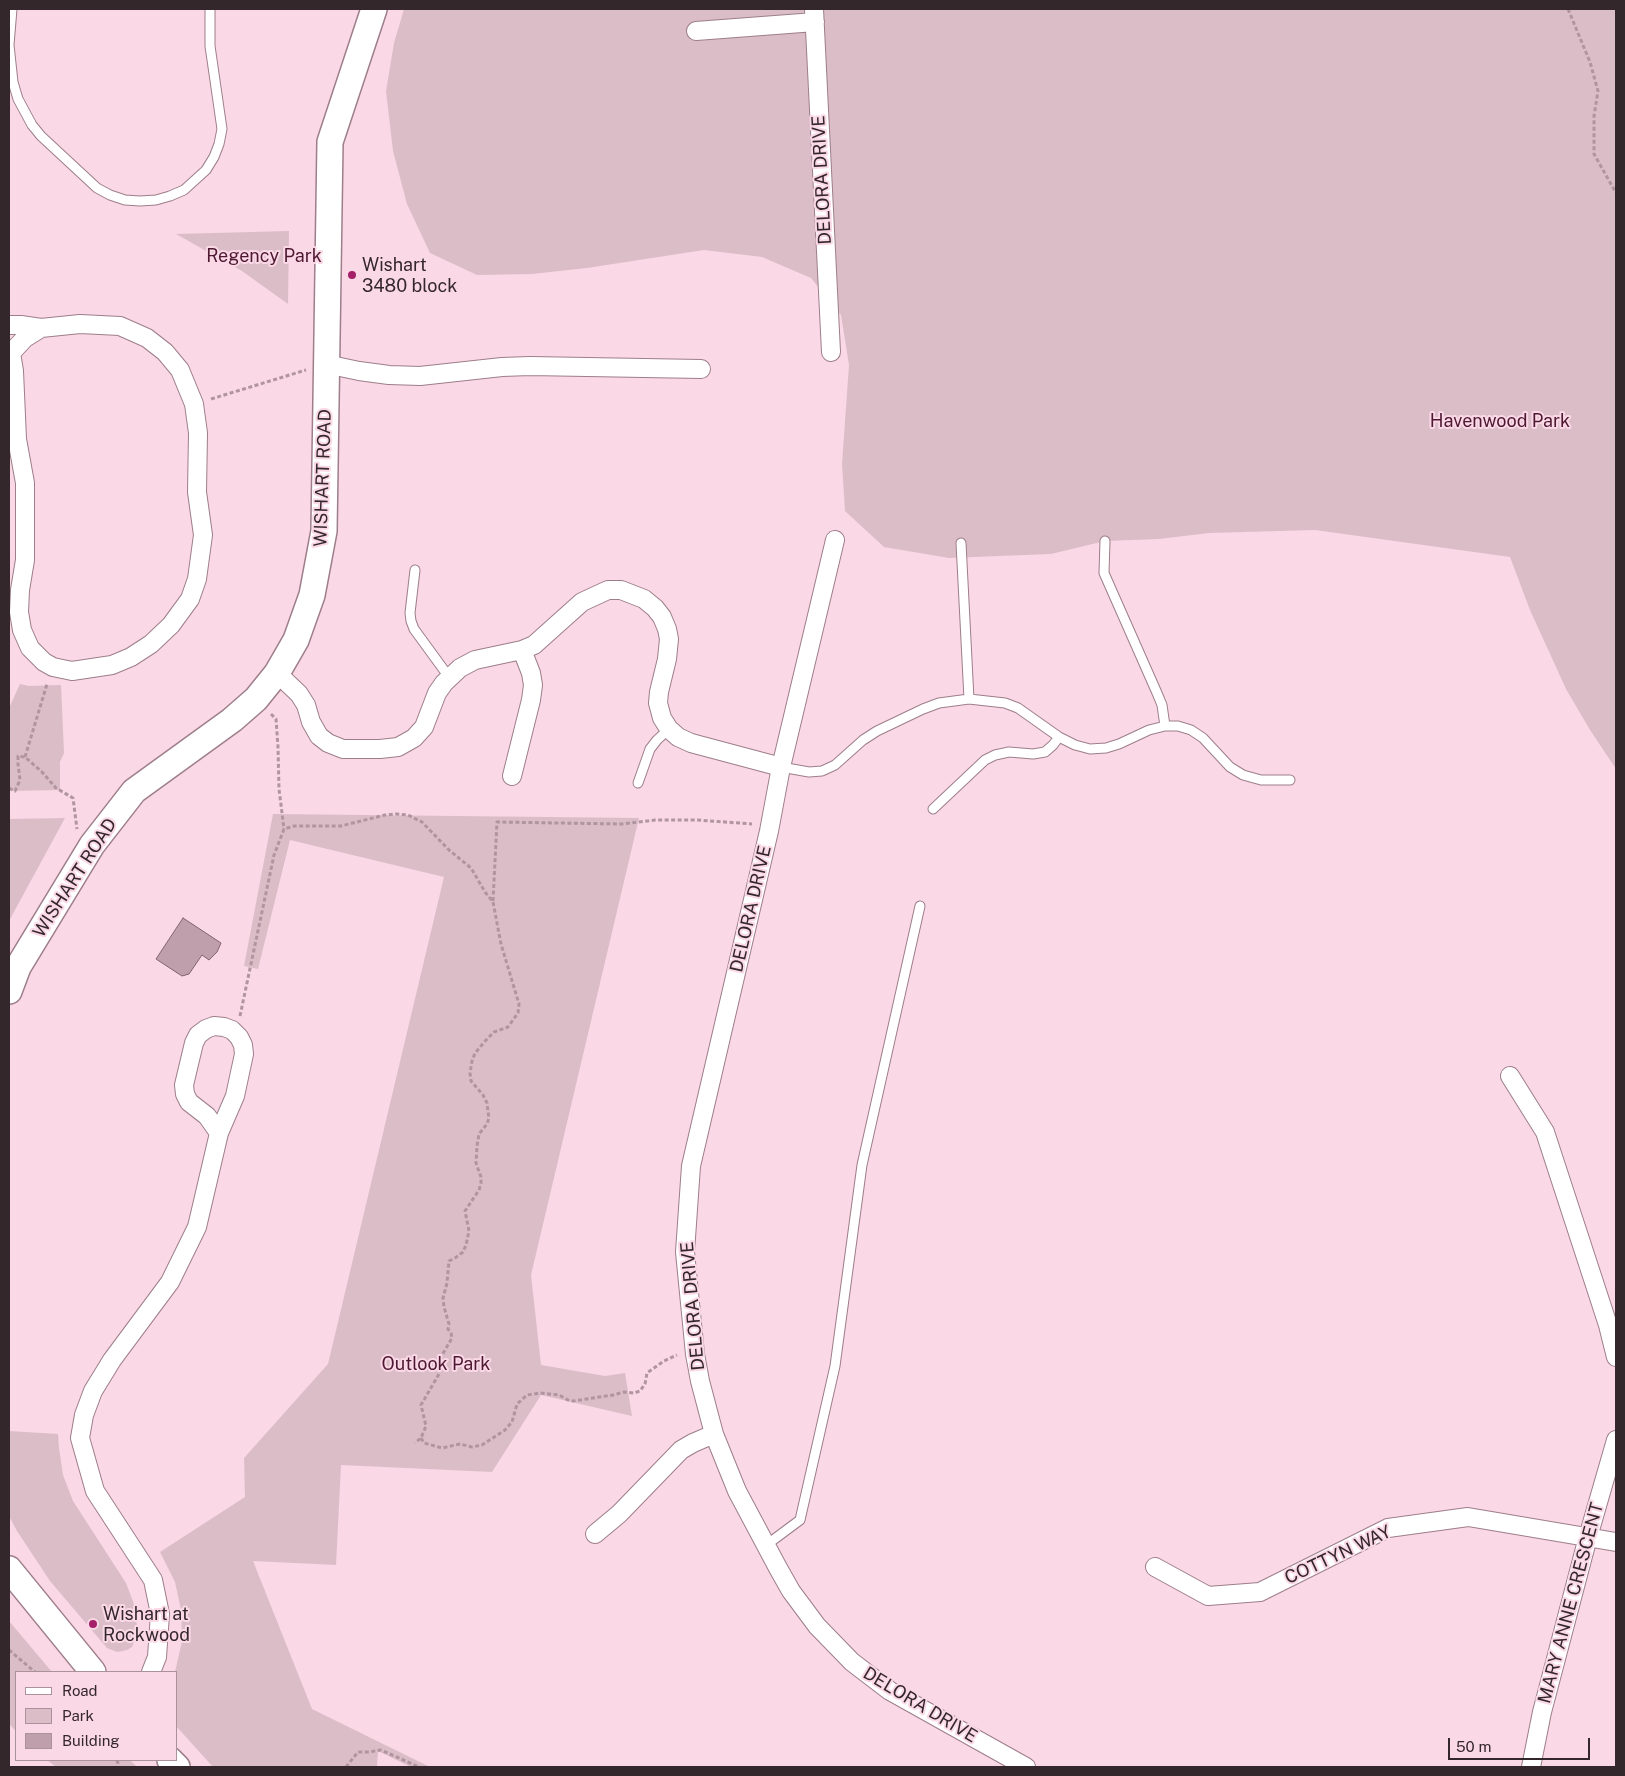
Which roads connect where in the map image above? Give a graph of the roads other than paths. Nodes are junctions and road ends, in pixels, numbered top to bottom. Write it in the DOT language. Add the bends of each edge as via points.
graph roads {
  1 [pos="12,9"];
  2 [pos="210,9"];
  3 [pos="374,9"];
  4 [pos="814,15"];
  5 [pos="696,32"];
  6 [pos="9,325"];
  7 [pos="41,328"];
  8 [pos="10,352"];
  9 [pos="831,352"];
  10 [pos="326,364"];
  11 [pos="700,369"];
  12 [pos="835,540"];
  13 [pos="1105,541"];
  14 [pos="961,543"];
  15 [pos="415,570"];
  16 [pos="522,650"];
  17 [pos="277,673"];
  18 [pos="450,677"];
  19 [pos="969,699"];
  20 [pos="1165,726"];
  21 [pos="669,729"];
  22 [pos="1059,737"];
  23 [pos="781,767"];
  24 [pos="512,776"];
  25 [pos="1290,780"];
  26 [pos="638,783"];
  27 [pos="933,809"];
  28 [pos="920,906"];
  29 [pos="9,991"];
  30 [pos="1510,1076"];
  31 [pos="219,1133"];
  32 [pos="1612,1323"];
  33 [pos="1616,1357"];
  34 [pos="714,1434"];
  35 [pos="1616,1440"];
  36 [pos="595,1534"];
  37 [pos="1588,1538"];
  38 [pos="1616,1542"];
  39 [pos="765,1546"];
  40 [pos="1155,1567"];
  41 [pos="9,1569"];
  42 [pos="92,1671"];
  43 [pos="151,1671"];
  44 [pos="1026,1767"];
  45 [pos="1531,1767"];
  1 -- 2 [label="lane" via="9,45 13,82 32,124 96,188 125,200 140,201 156,200 184,190 206,170 219,144 222,129 210,46"];
  3 -- 10 [label="street, WISHART ROAD" via="330,142"];
  4 -- 5 [label="street"];
  4 -- 9 [label="street, DELORA DRIVE"];
  6 -- 7 [label="street"];
  7 -- 8 [label="street"];
  7 -- 8 [label="street" via="80,324 120,326 147,338 180,370 194,404 202,535 197,579 190,599 171,626 151,644 112,665 72,671 53,667 30,648 22,630 20,590 25,560 24,483"];
  10 -- 11 [label="street" via="367,372 420,376 530,366"];
  10 -- 17 [label="street, WISHART ROAD" via="324,531 312,595 296,640"];
  12 -- 23 [label="street, DELORA DRIVE"];
  13 -- 20 [label="lane" via="1104,573 1162,705"];
  14 -- 19 [label="lane"];
  15 -- 18 [label="lane" via="411,622"];
  16 -- 18 [label="street" via="475,660"];
  16 -- 21 [label="street" via="544,638 582,602 608,590 621,590 644,599 662,617 669,639 658,703"];
  16 -- 24 [label="street" via="531,673 532,700"];
  17 -- 18 [label="street" via="299,694 319,736 343,749 398,747 414,738 424,727 437,693"];
  17 -- 29 [label="street, WISHART ROAD" via="232,720 134,791 92,845 18,967"];
  19 -- 22 [label="lane" via="1005,703 1018,708"];
  19 -- 23 [label="lane" via="940,703 877,731 835,765 822,771"];
  20 -- 22 [label="lane" via="1106,748 1090,749"];
  20 -- 25 [label="lane" via="1191,730 1243,775 1261,780"];
  21 -- 23 [label="street" via="691,743"];
  21 -- 26 [label="lane" via="650,749"];
  22 -- 27 [label="lane" via="1045,752 995,755"];
  23 -- 34 [label="street, DELORA DRIVE" via="692,1166 685,1252 695,1354"];
  28 -- 39 [label="lane" via="862,1165 835,1366 800,1520"];
  30 -- 32 [label="street" via="1545,1132"];
  31 -- 31 [label="street" via="207,1116 189,1102 184,1085 198,1035 214,1026 232,1030 239,1037 244,1054 235,1096"];
  31 -- 43 [label="street" via="197,1227 170,1282 93,1391 80,1438 95,1491 153,1580 160,1614 157,1657"];
  32 -- 33 [label="street"];
  34 -- 36 [label="street" via="682,1450"];
  34 -- 39 [label="street, DELORA DRIVE" via="737,1491"];
  35 -- 37 [label="street, MARY ANNE CRESCENT"];
  37 -- 38 [label="street, COTTYN WAY"];
  37 -- 40 [label="street, COTTYN WAY" via="1468,1517 1388,1528 1260,1592 1208,1596"];
  37 -- 45 [label="street, MARY ANNE CRESCENT" via="1535,1739"];
  39 -- 44 [label="street, DELORA DRIVE" via="804,1609 834,1645 858,1667 890,1691"];
  41 -- 42 [label="street"];
}
